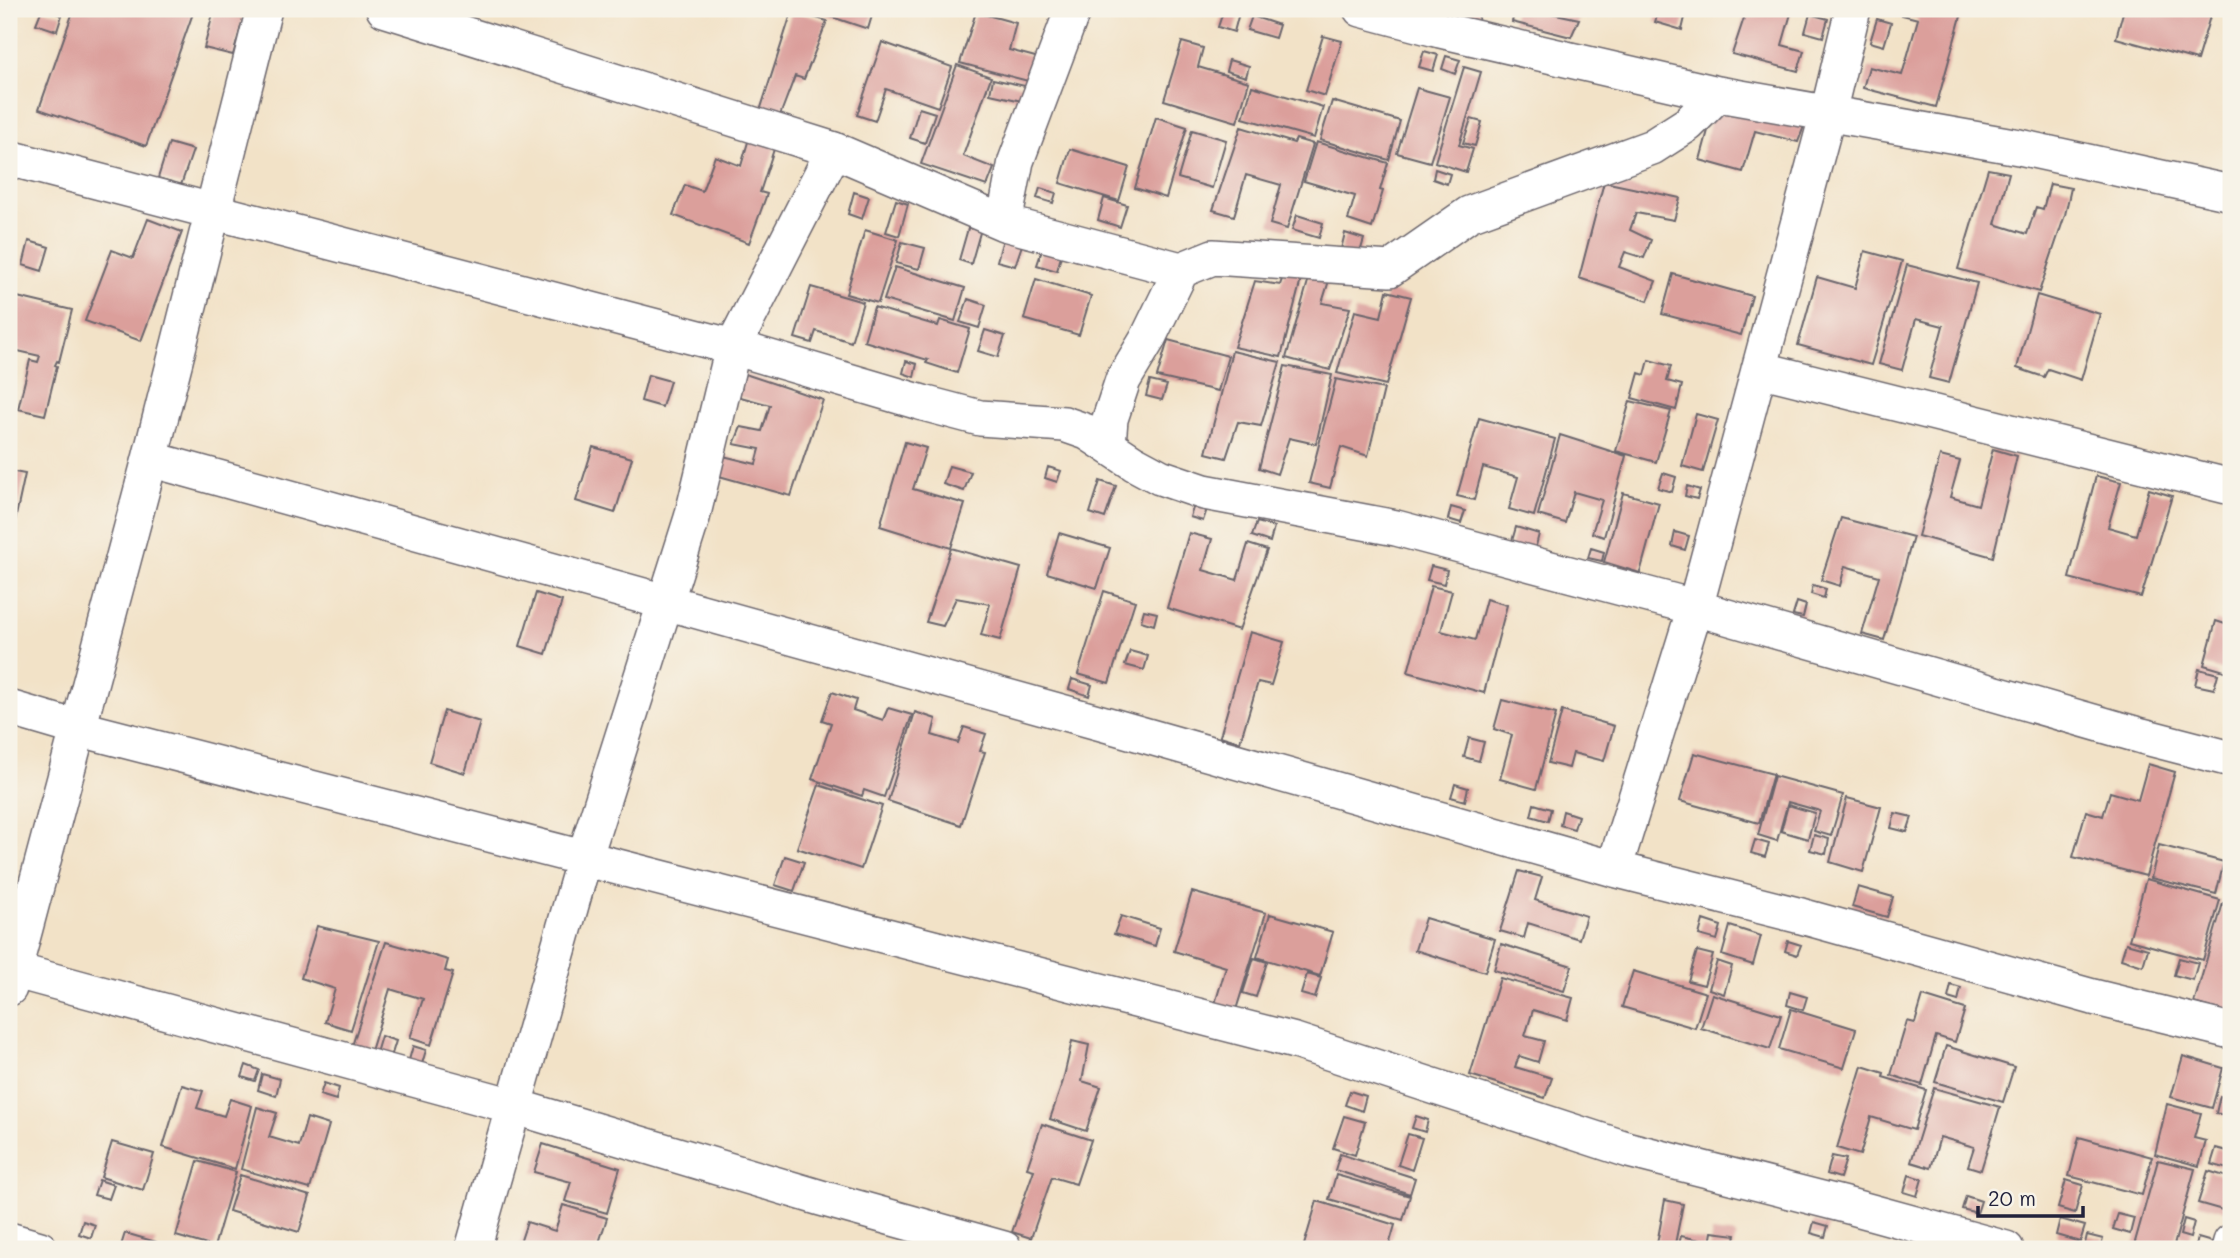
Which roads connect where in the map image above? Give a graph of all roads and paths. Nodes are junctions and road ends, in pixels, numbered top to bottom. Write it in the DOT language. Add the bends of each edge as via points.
graph roads {
  1 [pos="264,9"];
  2 [pos="384,9"];
  3 [pos="1073,9"];
  4 [pos="1362,9"];
  5 [pos="1853,9"];
  6 [pos="1718,94"];
  7 [pos="1828,113"];
  8 [pos="834,150"];
  9 [pos="9,158"];
  10 [pos="2231,193"];
  11 [pos="213,213"];
  12 [pos="1004,223"];
  13 [pos="1181,270"];
  14 [pos="733,347"];
  15 [pos="1759,369"];
  16 [pos="1108,444"];
  17 [pos="150,459"];
  18 [pos="2231,487"];
  19 [pos="666,603"];
  20 [pos="1695,608"];
  21 [pos="9,708"];
  22 [pos="77,728"];
  23 [pos="2231,759"];
  24 [pos="584,859"];
  25 [pos="1614,869"];
  26 [pos="11,976"];
  27 [pos="2231,1031"];
  28 [pos="513,1106"];
  29 [pos="9,1240"];
  30 [pos="2231,1242"];
  31 [pos="40,1249"];
  32 [pos="473,1249"];
  33 [pos="1003,1249"];
  34 [pos="2007,1249"];
  35 [pos="2230,1249"];
  1 -- 11 [label="street"];
  2 -- 8 [label="street"];
  3 -- 12 [label="street" via="1016,161"];
  4 -- 6 [label="street"];
  5 -- 7 [label="street"];
  6 -- 7 [label="street"];
  6 -- 13 [label="street" via="1688,124 1652,147 1469,214 1390,269 1213,257"];
  7 -- 10 [label="street" via="2019,147"];
  7 -- 15 [label="street"];
  8 -- 12 [label="street"];
  8 -- 14 [label="street"];
  9 -- 11 [label="street"];
  11 -- 14 [label="street"];
  11 -- 17 [label="street"];
  12 -- 13 [label="street"];
  13 -- 16 [label="street" via="1123,380 1110,419"];
  14 -- 16 [label="street" via="980,418 1064,424"];
  14 -- 19 [label="street" via="692,518"];
  15 -- 18 [label="street"];
  15 -- 20 [label="street"];
  16 -- 20 [label="street" via="1160,477 1204,492 1396,528"];
  17 -- 19 [label="street"];
  17 -- 22 [label="street"];
  19 -- 24 [label="street"];
  19 -- 25 [label="street"];
  20 -- 23 [label="street"];
  20 -- 25 [label="street"];
  21 -- 22 [label="street"];
  22 -- 24 [label="street"];
  22 -- 26 [label="street"];
  24 -- 28 [label="street"];
  24 -- 34 [label="street" via="1295,1041 1629,1150"];
  25 -- 27 [label="street"];
  26 -- 28 [label="street"];
  28 -- 32 [label="street"];
  28 -- 33 [label="street"];
  29 -- 31 [label="street"];
  30 -- 35 [label="street"];
}
